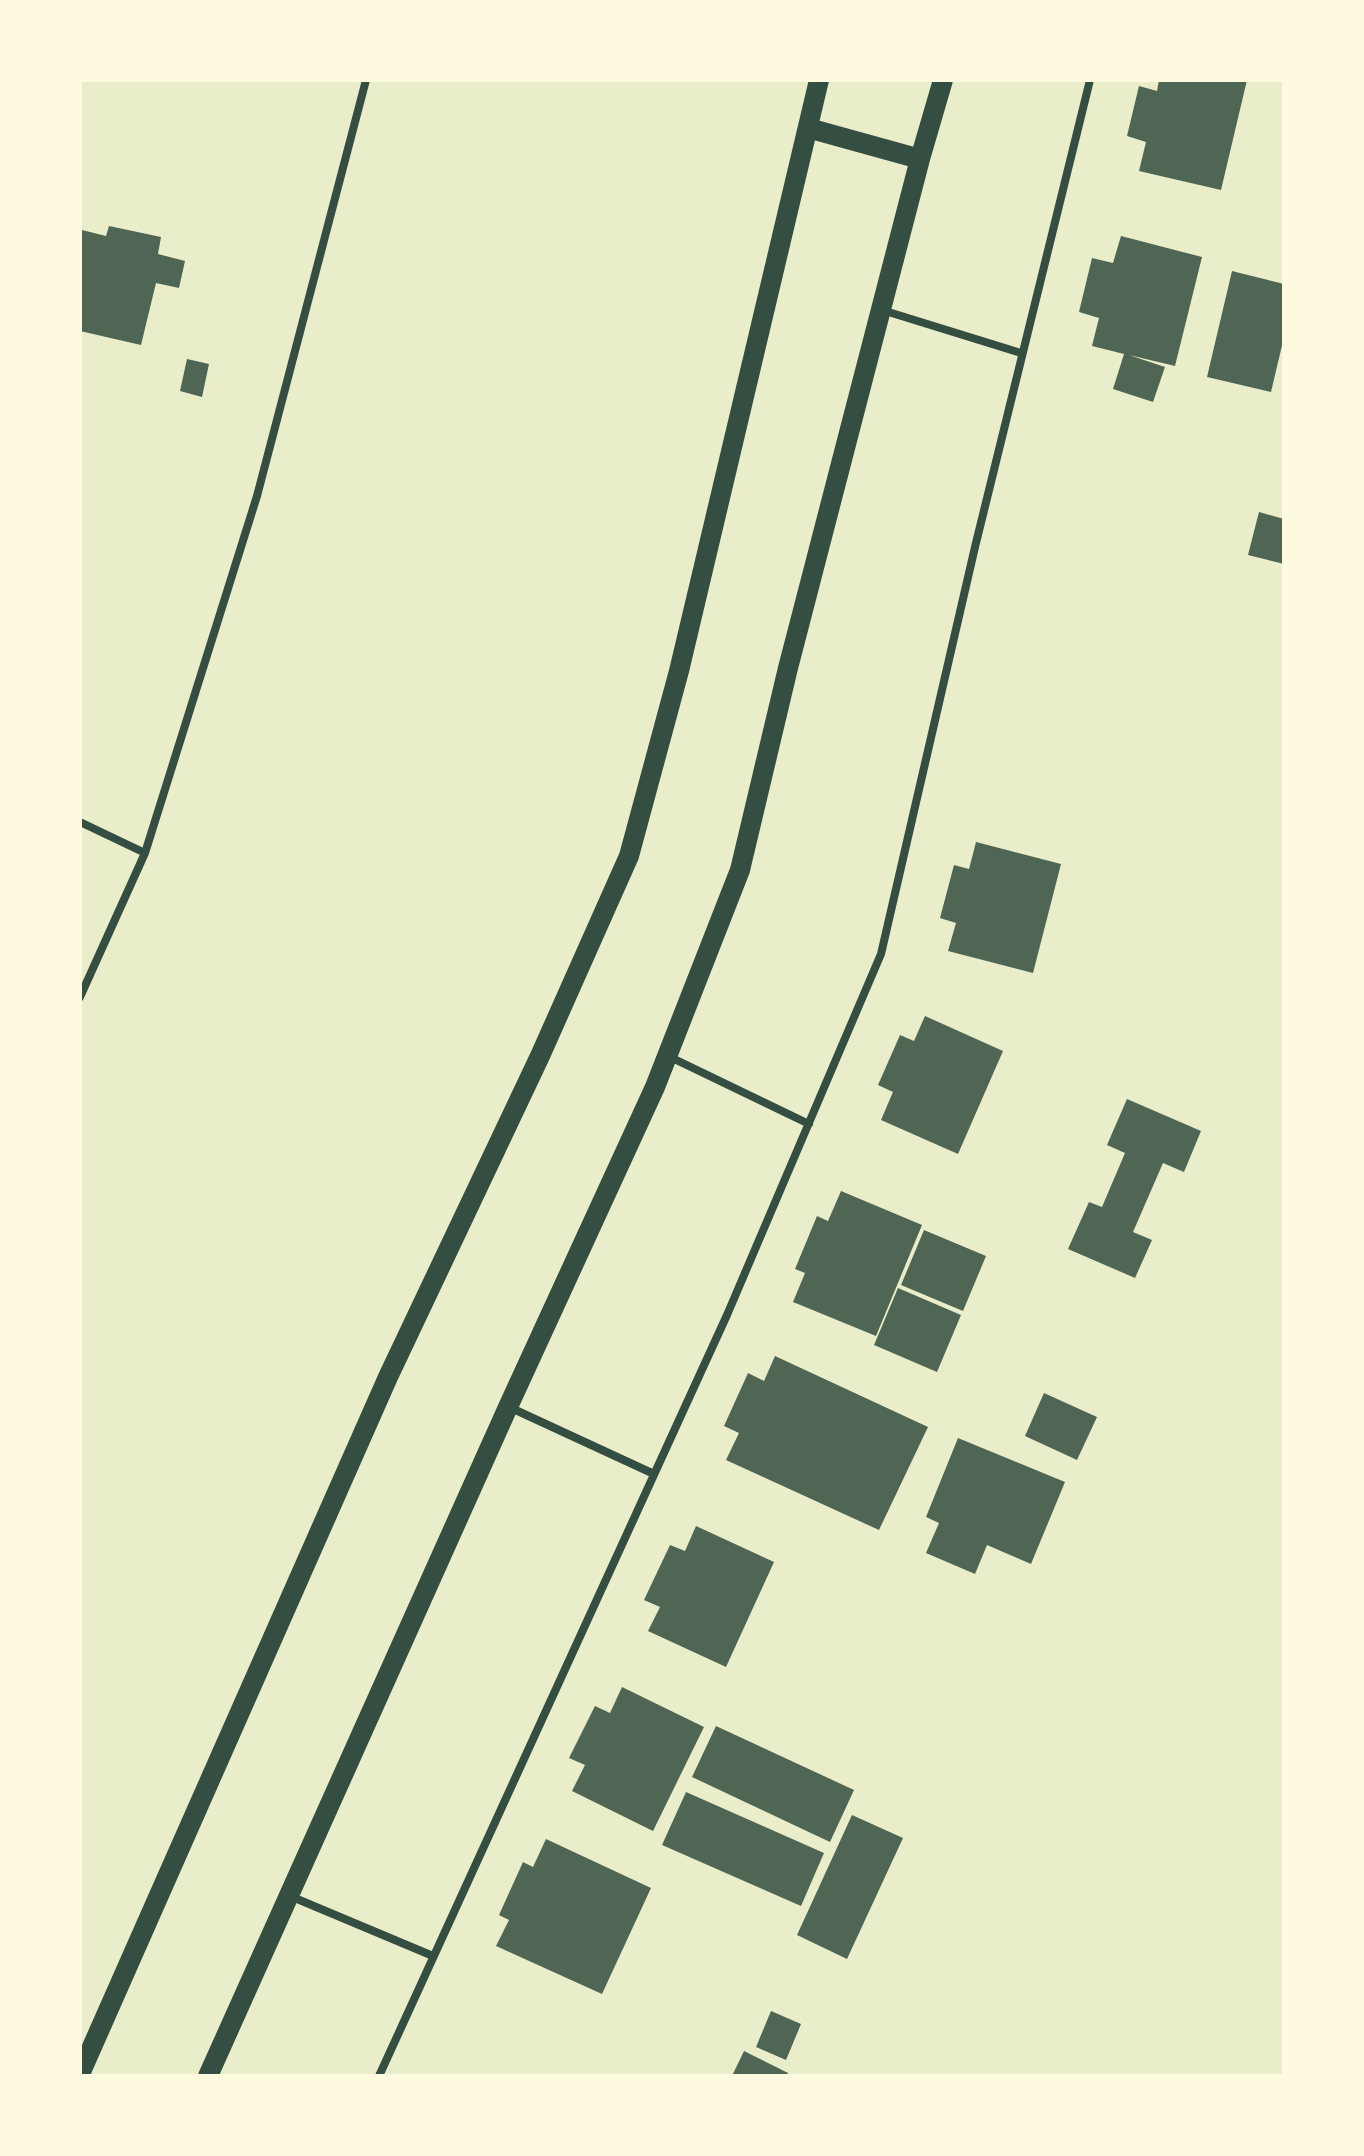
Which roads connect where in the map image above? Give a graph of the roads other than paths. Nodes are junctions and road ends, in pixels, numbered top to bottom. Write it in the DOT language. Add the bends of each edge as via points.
graph roads {
  1 [pos="366,80"];
  2 [pos="819,80"];
  3 [pos="943,80"];
  4 [pos="1090,80"];
  5 [pos="808,128"];
  6 [pos="920,159"];
  7 [pos="881,310"];
  8 [pos="1021,353"];
  9 [pos="80,822"];
  10 [pos="145,853"];
  11 [pos="80,997"];
  12 [pos="667,1056"];
  13 [pos="809,1124"];
  14 [pos="508,1407"];
  15 [pos="654,1474"];
  16 [pos="289,1896"];
  17 [pos="433,1956"];
  18 [pos="80,2074"];
  19 [pos="208,2076"];
  20 [pos="379,2076"];
  1 -- 10 [label="street" via="257,496"];
  2 -- 5 [label="main road"];
  3 -- 6 [label="main road"];
  4 -- 8 [label="street"];
  5 -- 6 [label="main road"];
  5 -- 18 [label="main road" via="679,671 629,856 388,1377"];
  6 -- 7 [label="main road"];
  7 -- 8 [label="street"];
  7 -- 12 [label="main road" via="740,870"];
  8 -- 13 [label="street" via="881,954"];
  9 -- 10 [label="street"];
  10 -- 11 [label="street"];
  12 -- 13 [label="street"];
  12 -- 14 [label="main road"];
  13 -- 15 [label="street"];
  14 -- 15 [label="street"];
  14 -- 16 [label="main road"];
  15 -- 17 [label="street"];
  16 -- 17 [label="street"];
  16 -- 19 [label="main road"];
  17 -- 20 [label="street"];
}
